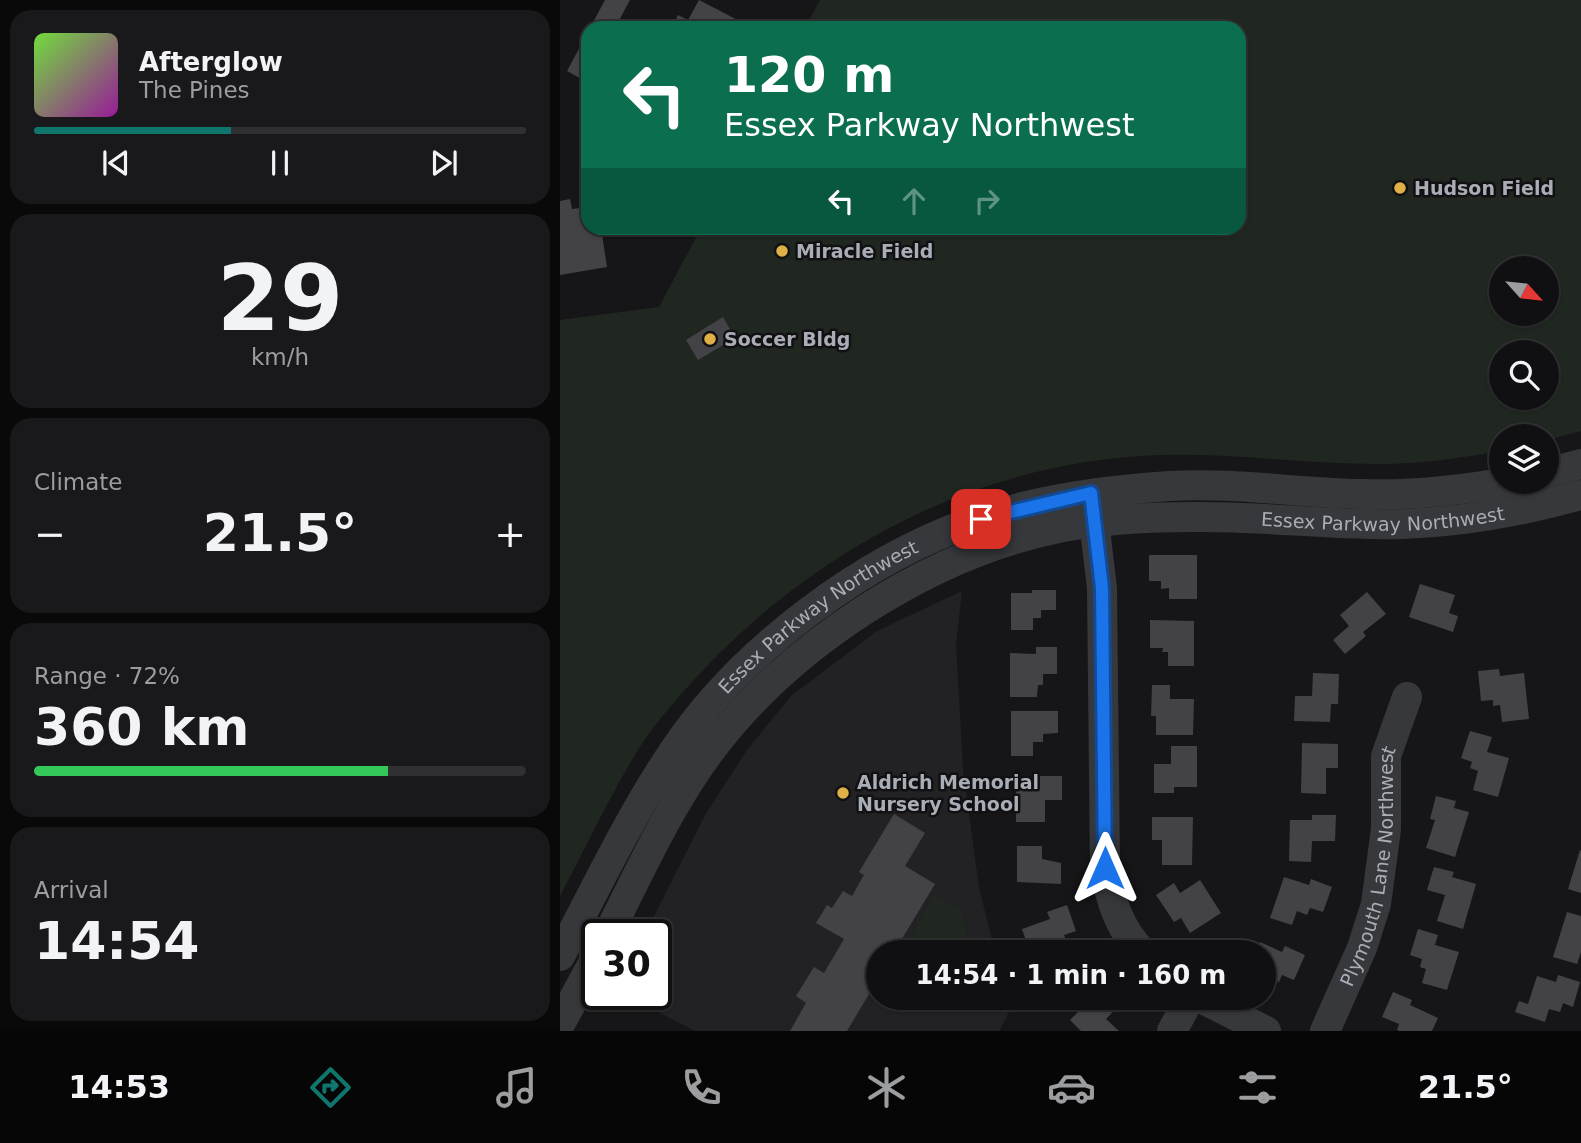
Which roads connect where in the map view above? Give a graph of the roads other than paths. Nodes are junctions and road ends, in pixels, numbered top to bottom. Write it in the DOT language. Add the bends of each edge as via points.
graph roads {
  1 [pos="1581,464"];
  2 [pos="1559,470"];
  3 [pos="1489,484"];
  4 [pos="1581,495"];
  5 [pos="1093,508"];
  6 [pos="1407,697"];
  7 [pos="616,919"];
  8 [pos="1132,940"];
  9 [pos="560,956"];
  10 [pos="581,985"];
  11 [pos="1183,1010"];
  12 [pos="1225,1010"];
  13 [pos="560,1024"];
  14 [pos="1172,1031"];
  15 [pos="1266,1031"];
  16 [pos="1325,1031"];
  1 -- 2 [label="street"];
  3 -- 5 [label="street, Essex Parkway Northwest" via="1407,494 1172,486"];
  4 -- 5 [label="street, Essex Parkway Northwest" via="1511,512 1404,524"];
  5 -- 7 [label="street, Essex Parkway Northwest" via="930,574 836,629 782,672 712,748"];
  5 -- 8 [label="street" via="1105,667 1105,868 1122,927"];
  5 -- 9 [label="street, Essex Parkway Northwest" via="994,515 939,535 825,601 763,650 674,750"];
  6 -- 16 [label="street, Plymouth Lane Northwest" via="1386,756 1386,829 1376,905"];
  10 -- 13 [label="street"];
  11 -- 14 [label="street"];
  12 -- 15 [label="street"];
}
